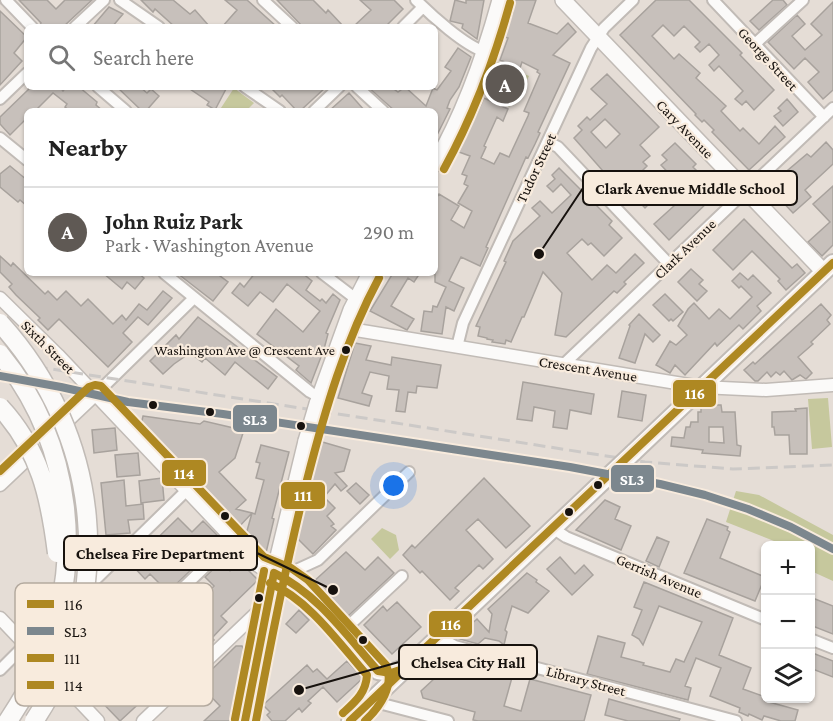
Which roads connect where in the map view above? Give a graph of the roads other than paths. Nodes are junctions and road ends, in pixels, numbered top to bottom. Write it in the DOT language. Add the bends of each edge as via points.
graph roads {
  1 [pos="6,0"];
  2 [pos="104,0"];
  3 [pos="120,0"];
  4 [pos="263,0"];
  5 [pos="500,0"];
  6 [pos="563,0"];
  7 [pos="633,0"];
  8 [pos="713,0"];
  9 [pos="803,0"];
  10 [pos="420,4"];
  11 [pos="29,24"];
  12 [pos="78,24"];
  13 [pos="155,24"];
  14 [pos="289,24"];
  15 [pos="405,24"];
  16 [pos="598,36"];
  17 [pos="755,44"];
  18 [pos="486,52"];
  19 [pos="24,76"];
  20 [pos="102,90"];
  21 [pos="249,90"];
  22 [pos="336,90"];
  23 [pos="360,90"];
  24 [pos="0,99"];
  25 [pos="122,108"];
  26 [pos="276,108"];
  27 [pos="317,108"];
  28 [pos="380,108"];
  29 [pos="833,108"];
  30 [pos="824,117"];
  31 [pos="0,138"];
  32 [pos="548,142"];
  33 [pos="438,157"];
  34 [pos="24,158"];
  35 [pos="745,191"];
  36 [pos="669,264"];
  37 [pos="830,273"];
  38 [pos="168,276"];
  39 [pos="326,276"];
  40 [pos="368,276"];
  41 [pos="0,298"];
  42 [pos="194,298"];
  43 [pos="356,299"];
  44 [pos="0,323"];
  45 [pos="344,328"];
  46 [pos="457,347"];
  47 [pos="0,354"];
  48 [pos="564,364"];
  49 [pos="833,386"];
  50 [pos="701,387"];
  51 [pos="95,394"];
  52 [pos="318,400"];
  53 [pos="0,407"];
  54 [pos="409,472"];
  55 [pos="0,484"];
  56 [pos="186,491"];
  57 [pos="554,529"];
  58 [pos="233,540"];
  59 [pos="274,573"];
  60 [pos="402,576"];
  61 [pos="96,579"];
  62 [pos="62,583"];
  63 [pos="64,583"];
  64 [pos="86,583"];
  65 [pos="188,583"];
  66 [pos="267,603"];
  67 [pos="0,618"];
  68 [pos="761,618"];
  69 [pos="342,632"];
  70 [pos="15,634"];
  71 [pos="439,637"];
  72 [pos="815,641"];
  73 [pos="833,648"];
  74 [pos="213,654"];
  75 [pos="15,655"];
  76 [pos="409,665"];
  77 [pos="0,670"];
  78 [pos="378,671"];
  79 [pos="17,706"];
  80 [pos="42,706"];
  81 [pos="84,706"];
  82 [pos="159,706"];
  83 [pos="366,710"];
  84 [pos="245,720"];
  85 [pos="8,721"];
  86 [pos="34,721"];
  87 [pos="98,721"];
  88 [pos="143,721"];
  89 [pos="350,721"];
  90 [pos="448,721"];
  91 [pos="736,721"];
  1 -- 11 [label="street"];
  2 -- 12 [label="street"];
  3 -- 13 [label="street"];
  4 -- 14 [label="street"];
  5 -- 18 [label="main road"];
  6 -- 16 [label="main road, Cary Avenue"];
  7 -- 16 [label="street, Tudor Street"];
  8 -- 17 [label="street, George Street"];
  9 -- 17 [label="street"];
  10 -- 15 [label="street"];
  10 -- 18 [label="street"];
  16 -- 32 [label="street, Tudor Street"];
  16 -- 35 [label="main road, Cary Avenue"];
  17 -- 30 [label="street, George Street"];
  18 -- 33 [label="main road"];
  19 -- 24 [label="street"];
  20 -- 25 [label="street"];
  21 -- 26 [label="street"];
  22 -- 27 [label="street"];
  23 -- 28 [label="street"];
  29 -- 30 [label="street, Clark Avenue"];
  30 -- 35 [label="street, Clark Avenue"];
  31 -- 34 [label="street"];
  32 -- 36 [label="street" via="558,147"];
  32 -- 46 [label="street, Tudor Street" via="463,323"];
  35 -- 36 [label="street, Clark Avenue"];
  35 -- 37 [label="main road, Cary Avenue"];
  36 -- 48 [label="street, Clark Avenue"];
  37 -- 50 [label="main road"];
  38 -- 42 [label="street"];
  39 -- 43 [label="street"];
  40 -- 43 [label="main road"];
  41 -- 51 [label="street, Sixth Street"];
  42 -- 51 [label="street"];
  42 -- 52 [label="street"];
  43 -- 45 [label="main road"];
  44 -- 64 [label="highway, bridge" via="34,366 70,436 87,519"];
  45 -- 46 [label="street, Crescent Avenue"];
  45 -- 52 [label="main road"];
  46 -- 48 [label="street, Crescent Avenue"];
  47 -- 63 [label="highway, bridge" via="30,398 56,460 67,519"];
  48 -- 50 [label="street, Crescent Avenue"];
  49 -- 50 [label="street, Crescent Avenue" via="759,390"];
  50 -- 57 [label="main road, bridge"];
  51 -- 55 [label="street"];
  51 -- 56 [label="street, Sixth Street"];
  52 -- 59 [label="main road, bridge"];
  53 -- 62 [label="highway, bridge" via="21,434 43,478"];
  54 -- 59 [label="street" via="318,560 294,571"];
  56 -- 58 [label="street, Sixth Street"];
  56 -- 61 [label="street"];
  57 -- 68 [label="street, Gerrish Avenue"];
  57 -- 71 [label="main road"];
  58 -- 59 [label="street, Sixth Street" via="260,568"];
  58 -- 65 [label="street"];
  59 -- 66 [label="main road"];
  59 -- 69 [label="main road" via="297,585"];
  60 -- 69 [label="street"];
  66 -- 74 [label="street"];
  66 -- 84 [label="main road"];
  67 -- 70 [label="street"];
  69 -- 78 [label="main road"];
  71 -- 76 [label="main road"];
  71 -- 91 [label="street, Library Street" via="454,646"];
  72 -- 73 [label="street"];
  75 -- 77 [label="street"];
  76 -- 78 [label="main road" via="391,672"];
  76 -- 83 [label="main road"];
  78 -- 83 [label="main road" via="377,686"];
  79 -- 85 [label="highway, bridge"];
  80 -- 86 [label="highway, bridge"];
  81 -- 87 [label="street"];
  82 -- 88 [label="street"];
  83 -- 89 [label="main road"];
  83 -- 90 [label="street"];
}
